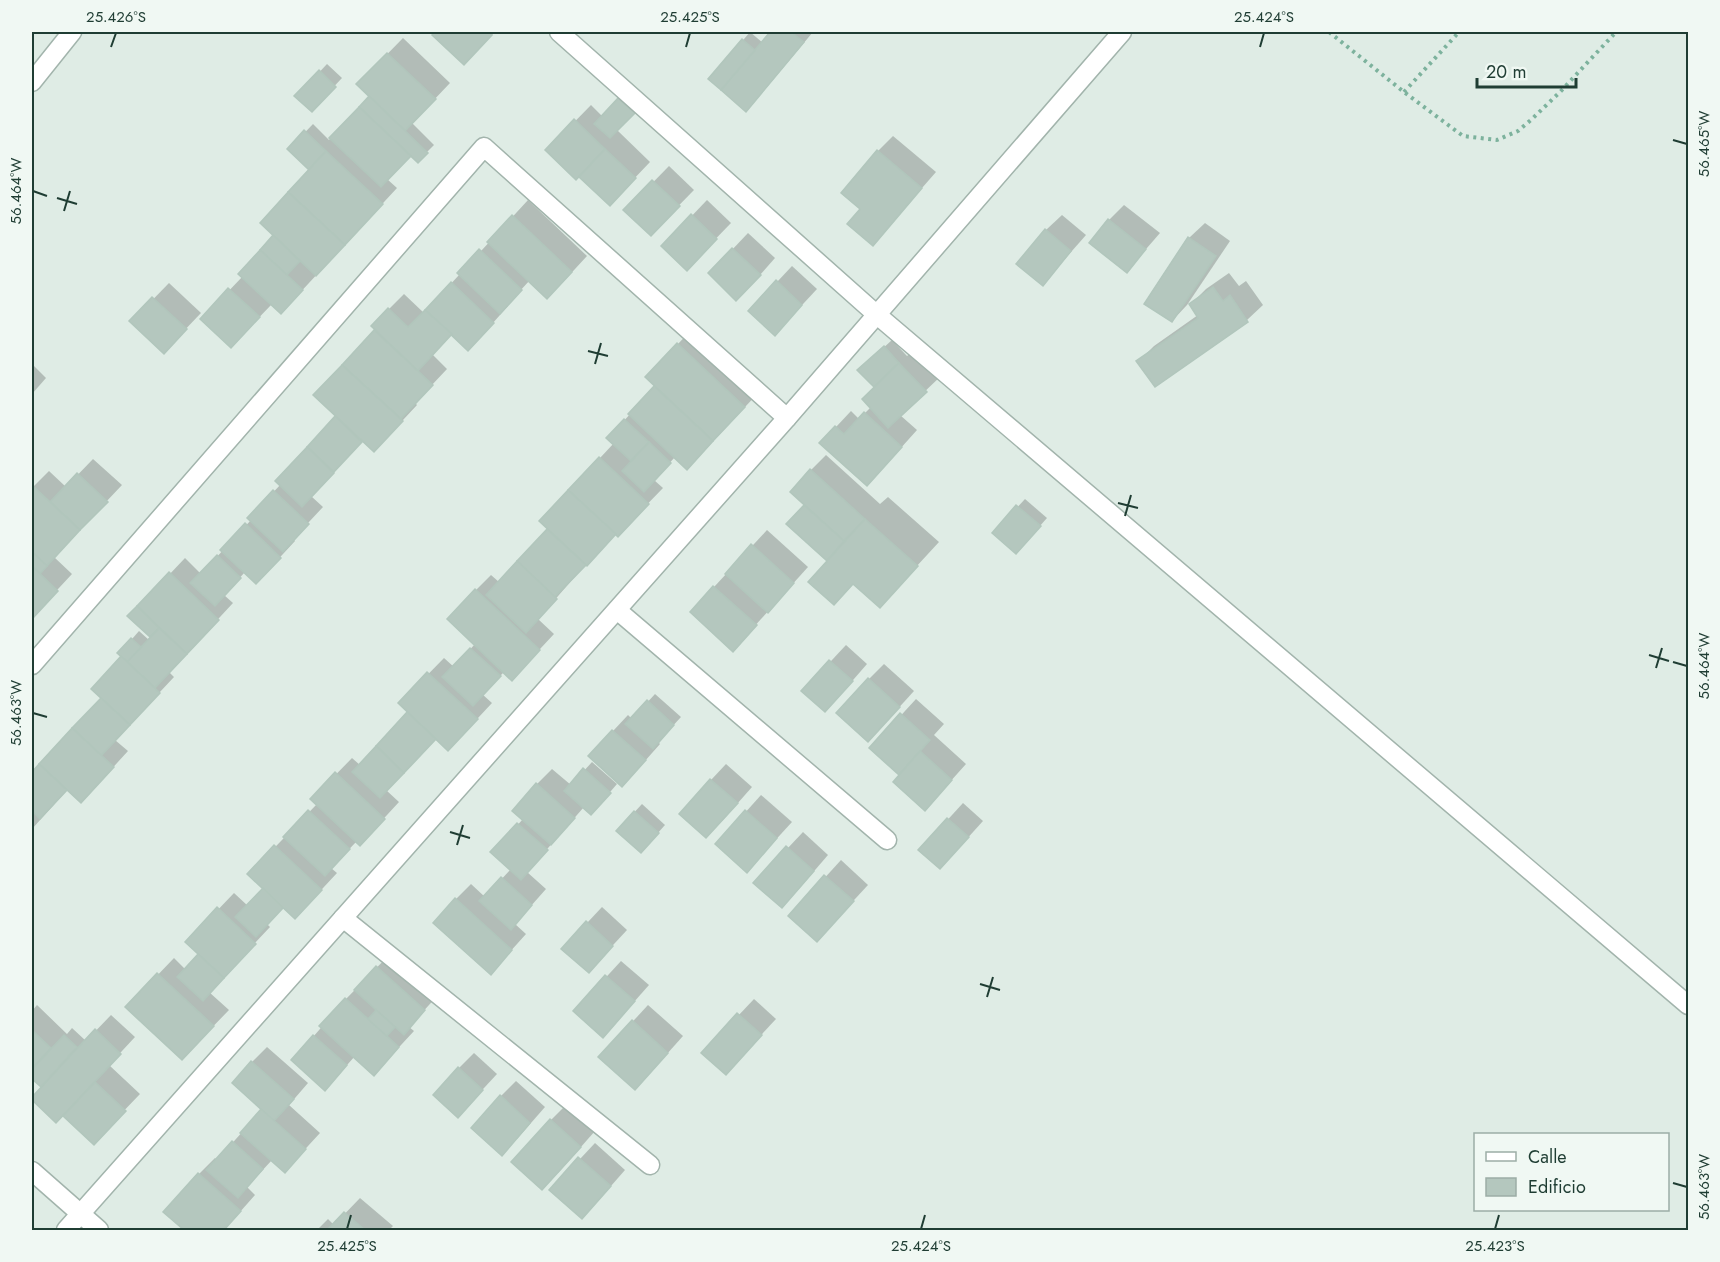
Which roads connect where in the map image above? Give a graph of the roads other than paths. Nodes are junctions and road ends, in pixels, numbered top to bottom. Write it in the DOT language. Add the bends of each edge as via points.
graph roads {
  1 [pos="72,32"];
  2 [pos="559,32"];
  3 [pos="1122,32"];
  4 [pos="32,82"];
  5 [pos="876,314"];
  6 [pos="787,418"];
  7 [pos="617,610"];
  8 [pos="32,665"];
  9 [pos="886,840"];
  10 [pos="343,918"];
  11 [pos="1689,1005"];
  12 [pos="650,1165"];
  13 [pos="32,1171"];
  14 [pos="80,1214"];
  15 [pos="66,1230"];
  16 [pos="99,1230"];
  1 -- 4 [label="street"];
  2 -- 5 [label="street"];
  3 -- 5 [label="street"];
  5 -- 6 [label="street"];
  5 -- 11 [label="street"];
  6 -- 7 [label="street"];
  6 -- 8 [label="street" via="484,147"];
  7 -- 9 [label="street"];
  7 -- 10 [label="street"];
  10 -- 12 [label="street"];
  10 -- 14 [label="street"];
  13 -- 14 [label="street"];
  14 -- 15 [label="street"];
  14 -- 16 [label="street"];
}
